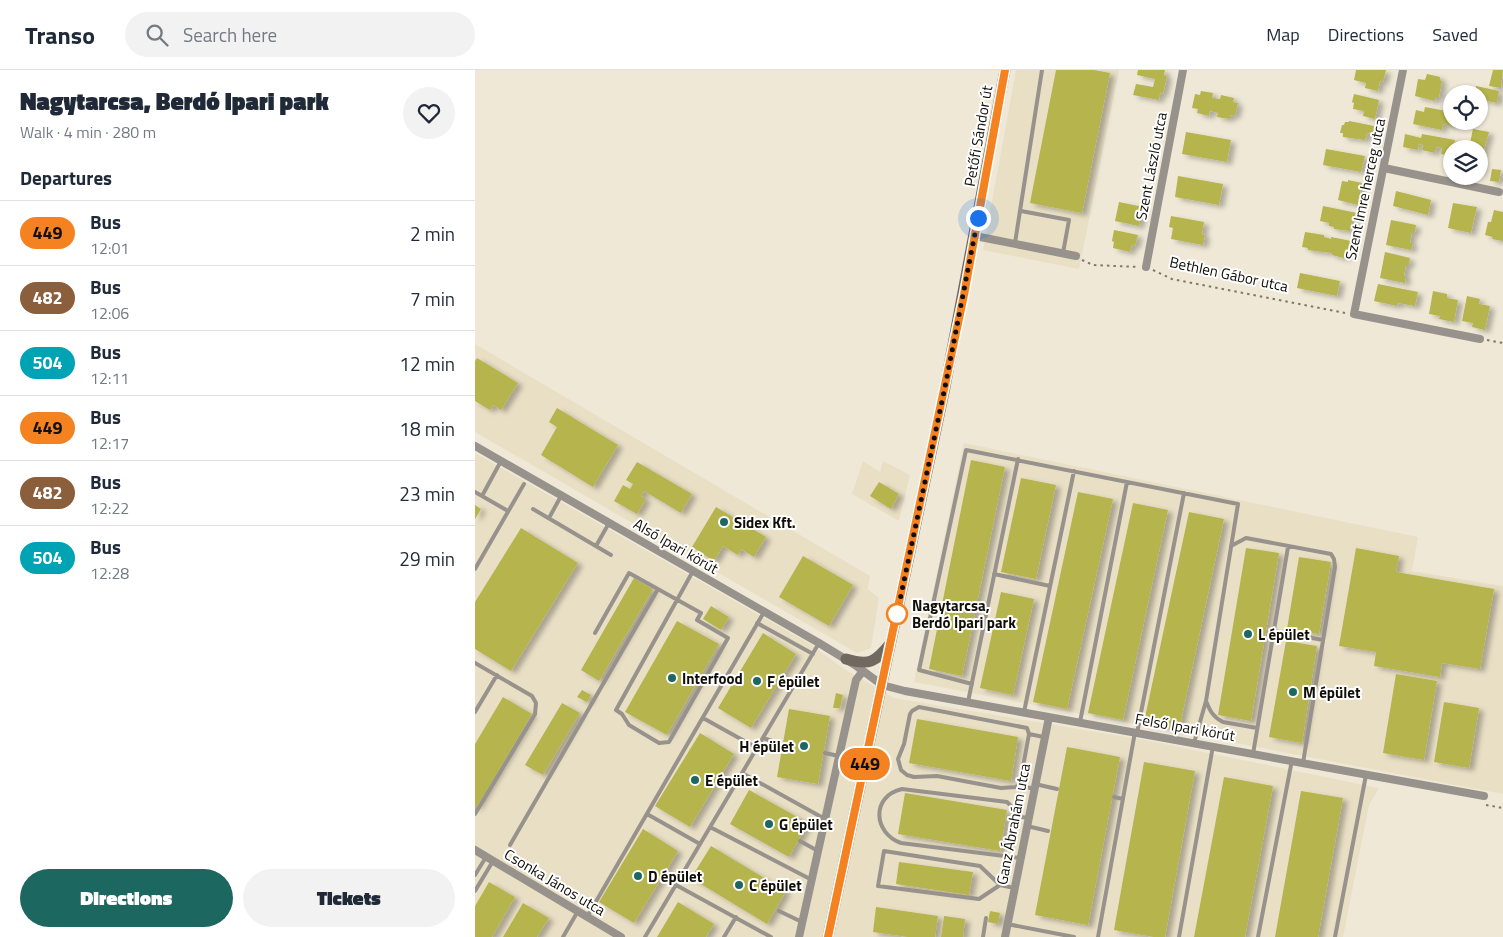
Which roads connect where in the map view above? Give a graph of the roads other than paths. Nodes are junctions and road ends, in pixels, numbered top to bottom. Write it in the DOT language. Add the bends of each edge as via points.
graph roads {
  1 [pos="1005,70"];
  2 [pos="1042,70"];
  3 [pos="1183,70"];
  4 [pos="1403,70"];
  5 [pos="1384,168"];
  6 [pos="1499,192"];
  7 [pos="1021,211"];
  8 [pos="975,236"];
  9 [pos="1015,244"];
  10 [pos="1063,254"];
  11 [pos="1075,256"];
  12 [pos="1146,267"];
  13 [pos="1480,339"];
  14 [pos="475,446"];
  15 [pos="1018,460"];
  16 [pos="501,461"];
  17 [pos="1074,471"];
  18 [pos="1127,482"];
  19 [pos="524,484"];
  20 [pos="475,492"];
  21 [pos="1184,493"];
  22 [pos="482,496"];
  23 [pos="561,496"];
  24 [pos="533,509"];
  25 [pos="508,511"];
  26 [pos="549,518"];
  27 [pos="609,523"];
  28 [pos="596,546"];
  29 [pos="1231,546"];
  30 [pos="1288,546"];
  31 [pos="611,555"];
  32 [pos="475,569"];
  33 [pos="693,571"];
  34 [pos="994,574"];
  35 [pos="1050,586"];
  36 [pos="658,589"];
  37 [pos="677,600"];
  38 [pos="764,612"];
  39 [pos="757,623"];
  40 [pos="1274,631"];
  41 [pos="595,633"];
  42 [pos="1323,640"];
  43 [pos="891,642"];
  44 [pos="819,643"];
  45 [pos="813,654"];
  46 [pos="846,659"];
  47 [pos="475,663"];
  48 [pos="863,671"];
  49 [pos="497,675"];
  50 [pos="972,684"];
  51 [pos="882,685"];
  52 [pos="1206,701"];
  53 [pos="968,702"];
  54 [pos="475,712"];
  55 [pos="1024,712"];
  56 [pos="1049,717"];
  57 [pos="703,718"];
  58 [pos="1080,722"];
  59 [pos="1257,728"];
  60 [pos="1136,732"];
  61 [pos="1029,734"];
  62 [pos="763,738"];
  63 [pos="1044,738"];
  64 [pos="1194,743"];
  65 [pos="781,744"];
  66 [pos="1213,746"];
  67 [pos="757,748"];
  68 [pos="825,753"];
  69 [pos="1253,754"];
  70 [pos="839,756"];
  71 [pos="1292,760"];
  72 [pos="1303,763"];
  73 [pos="742,773"];
  74 [pos="1366,774"];
  75 [pos="1019,785"];
  76 [pos="1034,786"];
  77 [pos="1057,789"];
  78 [pos="1484,796"];
  79 [pos="1114,797"];
  80 [pos="1123,799"];
  81 [pos="475,814"];
  82 [pos="647,814"];
  83 [pos="825,818"];
  84 [pos="1027,822"];
  85 [pos="710,827"];
  86 [pos="1048,831"];
  87 [pos="800,841"];
  88 [pos="700,844"];
  89 [pos="510,845"];
  90 [pos="475,850"];
  91 [pos="818,851"];
  92 [pos="1020,858"];
  93 [pos="490,859"];
  94 [pos="475,875"];
  95 [pos="812,880"];
  96 [pos="676,885"];
  97 [pos="1000,885"];
  98 [pos="1014,888"];
  99 [pos="475,891"];
  100 [pos="779,911"];
  101 [pos="578,912"];
  102 [pos="587,917"];
  103 [pos="736,917"];
  104 [pos="986,918"];
  105 [pos="803,923"];
  106 [pos="1007,924"];
  107 [pos="563,937"];
  108 [pos="621,937"];
  109 [pos="645,937"];
  110 [pos="724,937"];
  111 [pos="771,937"];
  112 [pos="799,937"];
  113 [pos="828,937"];
  114 [pos="983,937"];
  115 [pos="1005,937"];
  116 [pos="1074,937"];
  117 [pos="1098,937"];
  118 [pos="1179,937"];
  119 [pos="1258,937"];
  120 [pos="1335,937"];
  1 -- 8 [label="main road, Petőfi Sándor út"];
  2 -- 7 [label="lane"];
  3 -- 12 [label="street, Szent László utca"];
  4 -- 5 [label="street, Szent Imre herceg utca"];
  5 -- 6 [label="street"];
  5 -- 13 [label="street, Szent Imre herceg utca" via="1353,314"];
  7 -- 9 [label="lane"];
  7 -- 10 [label="lane" via="1069,220"];
  8 -- 9 [label="street"];
  8 -- 43 [label="main road, Petőfi Sándor út"];
  9 -- 10 [label="street"];
  10 -- 11 [label="street"];
  14 -- 16 [label="street, Alsó Ipari körút"];
  15 -- 17 [label="lane"];
  15 -- 34 [label="lane"];
  15 -- 50 [label="lane" via="966,450 919,670"];
  16 -- 22 [label="lane"];
  16 -- 23 [label="street, Alsó Ipari körút"];
  17 -- 18 [label="lane"];
  17 -- 35 [label="lane"];
  18 -- 21 [label="lane"];
  18 -- 58 [label="lane"];
  19 -- 25 [label="lane"];
  20 -- 22 [label="lane"];
  21 -- 29 [label="lane" via="1239,504"];
  21 -- 60 [label="lane"];
  22 -- 25 [label="lane"];
  23 -- 26 [label="lane"];
  23 -- 27 [label="street, Alsó Ipari körút"];
  24 -- 26 [label="lane"];
  25 -- 32 [label="lane"];
  26 -- 28 [label="lane"];
  27 -- 28 [label="lane"];
  27 -- 33 [label="street, Alsó Ipari körút"];
  28 -- 31 [label="lane"];
  29 -- 30 [label="lane" via="1246,538"];
  29 -- 52 [label="lane"];
  30 -- 40 [label="lane"];
  30 -- 42 [label="lane" via="1331,554 1334,559"];
  33 -- 37 [label="lane"];
  33 -- 38 [label="street, Alsó Ipari körút"];
  34 -- 35 [label="lane"];
  34 -- 50 [label="lane"];
  35 -- 55 [label="lane"];
  36 -- 37 [label="lane"];
  36 -- 41 [label="lane" via="629,573"];
  36 -- 89 [label="lane"];
  37 -- 37 [label="lane" via="616,710 623,714 629,725 659,743 669,742 728,638 697,620 701,613"];
  38 -- 39 [label="lane"];
  38 -- 44 [label="street, Alsó Ipari körút"];
  39 -- 45 [label="lane"];
  39 -- 57 [label="lane"];
  40 -- 42 [label="lane"];
  40 -- 59 [label="lane"];
  42 -- 72 [label="lane"];
  43 -- 46 [label="main road" via="873,661 864,663"];
  43 -- 51 [label="main road, Petőfi Sándor út"];
  44 -- 45 [label="lane"];
  44 -- 46 [label="street, Alsó Ipari körút"];
  45 -- 62 [label="lane"];
  46 -- 48 [label="street, Alsó Ipari körút"];
  47 -- 49 [label="lane"];
  48 -- 51 [label="street, Alsó Ipari körút"];
  48 -- 70 [label="street" via="855,680"];
  49 -- 54 [label="lane"];
  49 -- 81 [label="lane" via="532,696 536,708"];
  50 -- 53 [label="lane"];
  51 -- 53 [label="street, Felső Ipari körút"];
  51 -- 113 [label="main road, Petőfi Sándor út"];
  52 -- 59 [label="lane" via="1218,720"];
  52 -- 64 [label="lane"];
  53 -- 55 [label="street, Felső Ipari körút"];
  55 -- 56 [label="street, Felső Ipari körút"];
  56 -- 58 [label="street, Felső Ipari körút"];
  56 -- 63 [label="street, Ganz Ábrahám utca"];
  57 -- 67 [label="lane"];
  57 -- 82 [label="lane"];
  58 -- 60 [label="street, Felső Ipari körút"];
  59 -- 69 [label="lane"];
  60 -- 64 [label="street, Felső Ipari körút"];
  60 -- 80 [label="lane"];
  61 -- 63 [label="lane"];
  61 -- 75 [label="lane"];
  61 -- 75 [label="lane" via="1024,726 919,708 911,714 899,754 898,766 914,778 937,776 1001,788"];
  62 -- 65 [label="lane"];
  62 -- 67 [label="lane"];
  63 -- 76 [label="street, Ganz Ábrahám utca"];
  64 -- 66 [label="street, Felső Ipari körút"];
  66 -- 69 [label="street, Felső Ipari körút"];
  66 -- 118 [label="lane"];
  67 -- 73 [label="lane"];
  68 -- 70 [label="lane"];
  69 -- 71 [label="street, Felső Ipari körút"];
  70 -- 83 [label="street"];
  71 -- 72 [label="street, Felső Ipari körút"];
  71 -- 119 [label="lane"];
  72 -- 74 [label="street, Felső Ipari körút"];
  73 -- 83 [label="lane"];
  73 -- 85 [label="lane"];
  74 -- 78 [label="street, Felső Ipari körút"];
  74 -- 120 [label="lane"];
  75 -- 76 [label="lane"];
  76 -- 77 [label="lane"];
  76 -- 84 [label="street, Ganz Ábrahám utca"];
  79 -- 80 [label="lane"];
  80 -- 117 [label="lane"];
  82 -- 88 [label="lane"];
  82 -- 102 [label="lane"];
  83 -- 91 [label="street"];
  84 -- 86 [label="lane"];
  84 -- 92 [label="street, Ganz Ábrahám utca"];
  84 -- 92 [label="lane" via="1007,802 902,789 888,796 880,812 884,831 901,842"];
  85 -- 88 [label="lane"];
  85 -- 95 [label="lane"];
  87 -- 91 [label="lane"];
  88 -- 96 [label="lane"];
  90 -- 93 [label="street, Csonka János utca"];
  91 -- 95 [label="street"];
  92 -- 98 [label="street, Ganz Ábrahám utca"];
  93 -- 94 [label="lane"];
  93 -- 99 [label="lane"];
  93 -- 101 [label="street, Csonka János utca"];
  95 -- 105 [label="street"];
  96 -- 103 [label="lane"];
  96 -- 109 [label="lane"];
  97 -- 97 [label="lane" via="980,866 884,851 878,886 979,899"];
  97 -- 98 [label="lane"];
  98 -- 106 [label="street, Ganz Ábrahám utca"];
  100 -- 105 [label="lane"];
  101 -- 102 [label="street, Csonka János utca"];
  101 -- 107 [label="lane"];
  102 -- 108 [label="street, Csonka János utca"];
  103 -- 110 [label="lane"];
  103 -- 111 [label="lane"];
  104 -- 114 [label="lane"];
  105 -- 112 [label="street"];
  106 -- 115 [label="street, Ganz Ábrahám utca"];
  106 -- 116 [label="lane"];
}
